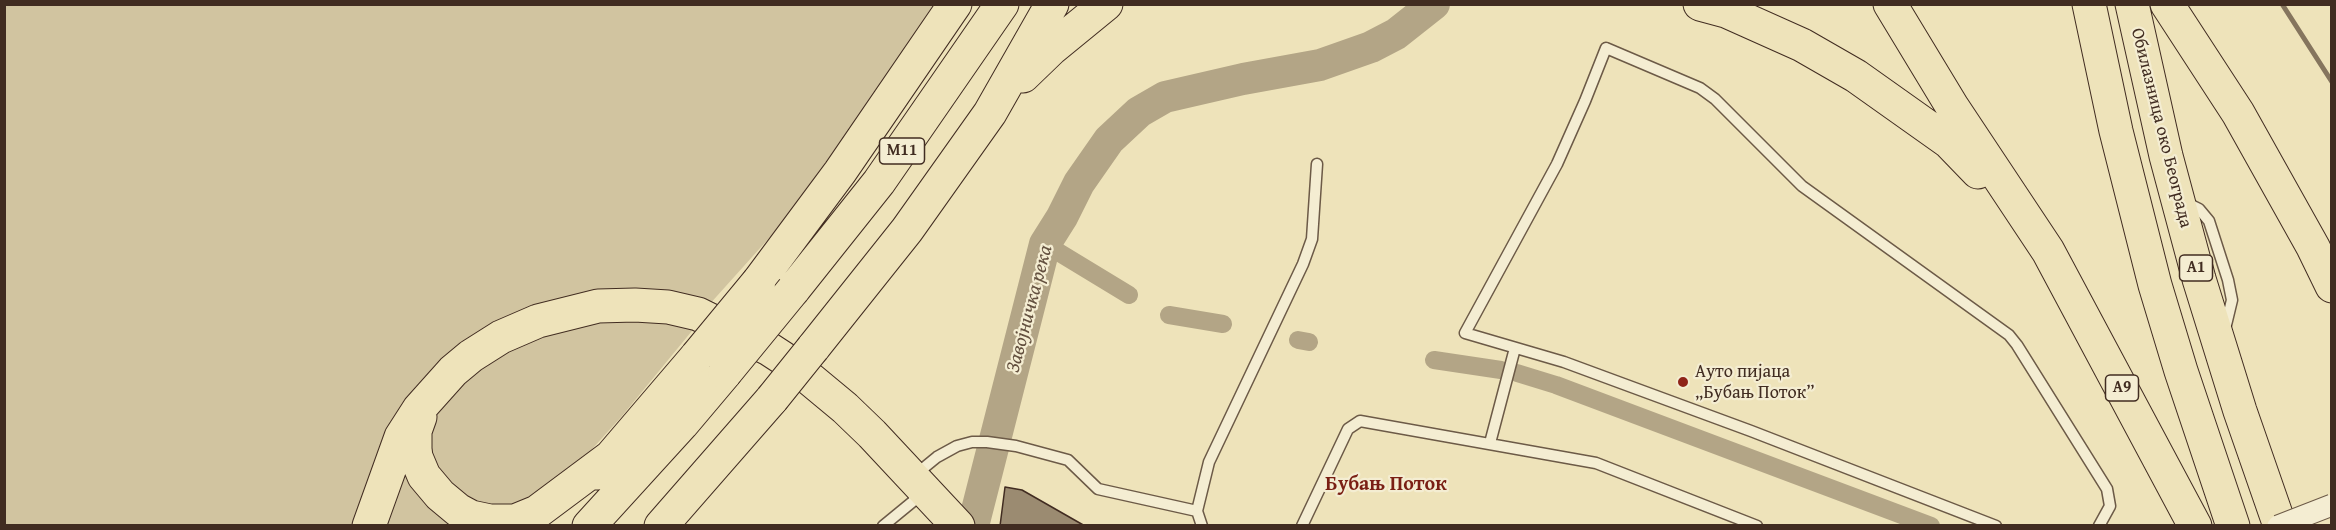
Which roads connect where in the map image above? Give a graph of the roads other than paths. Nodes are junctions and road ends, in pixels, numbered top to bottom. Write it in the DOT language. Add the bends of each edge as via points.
graph roads {
  1 [pos="955,4"];
  2 [pos="1002,4"];
  3 [pos="1053,4"];
  4 [pos="1106,4"];
  5 [pos="1700,4"];
  6 [pos="2089,4"];
  7 [pos="2132,4"];
  8 [pos="2167,4"];
  9 [pos="1894,11"];
  10 [pos="990,113"];
  11 [pos="1317,164"];
  12 [pos="2048,251"];
  13 [pos="2331,286"];
  14 [pos="1515,348"];
  15 [pos="432,394"];
  16 [pos="1490,443"];
  17 [pos="612,456"];
  18 [pos="918,484"];
  19 [pos="2331,505"];
  20 [pos="1197,511"];
  21 [pos="369,525"];
  22 [pos="550,525"];
  23 [pos="589,525"];
  24 [pos="661,525"];
  25 [pos="882,525"];
  26 [pos="957,525"];
  27 [pos="1202,525"];
  28 [pos="1302,525"];
  29 [pos="1757,525"];
  30 [pos="1996,525"];
  31 [pos="2099,525"];
  32 [pos="2195,525"];
  33 [pos="2233,525"];
  34 [pos="2279,525"];
  1 -- 17 [label="highway, M11, bridge" via="840,172 759,281"];
  2 -- 23 [label="highway, M11, bridge" via="879,182 682,424"];
  3 -- 10 [label="highway"];
  4 -- 10 [label="highway" via="1051,49"];
  5 -- 12 [label="highway" via="1726,11 1802,45 1856,76 1963,154"];
  6 -- 33 [label="highway, A1" via="2152,274"];
  7 -- 34 [label="highway, Обилазница око Београда / A1" via="2176,197 2220,350"];
  8 -- 13 [label="highway" via="2238,113"];
  9 -- 12 [label="highway, A9"];
  10 -- 24 [label="highway, bridge" via="907,230 813,348"];
  11 -- 20 [label="lane" via="1312,239 1209,462"];
  12 -- 32 [label="highway, A9"];
  14 -- 16 [label="lane"];
  14 -- 30 [label="lane" via="1732,423"];
  14 -- 31 [label="lane" via="1465,333 1557,164 1606,48 1700,88 1802,186 2009,335 2107,489 2110,506"];
  15 -- 17 [label="highway" via="415,430 416,457 431,486 448,503 471,517 515,521 526,517 549,506"];
  15 -- 18 [label="highway" via="471,356 538,321 598,306 684,310 792,364 845,408"];
  15 -- 21 [label="highway" via="401,437"];
  16 -- 28 [label="lane" via="1371,422 1353,423"];
  16 -- 29 [label="lane" via="1616,469"];
  17 -- 22 [label="highway, M11"];
  18 -- 20 [label="lane" via="937,457 957,446 987,442 1068,460 1098,489"];
  18 -- 25 [label="lane"];
  18 -- 26 [label="highway"];
  19 -- 34 [label="street, bridge"];
  20 -- 27 [label="lane"];
}
